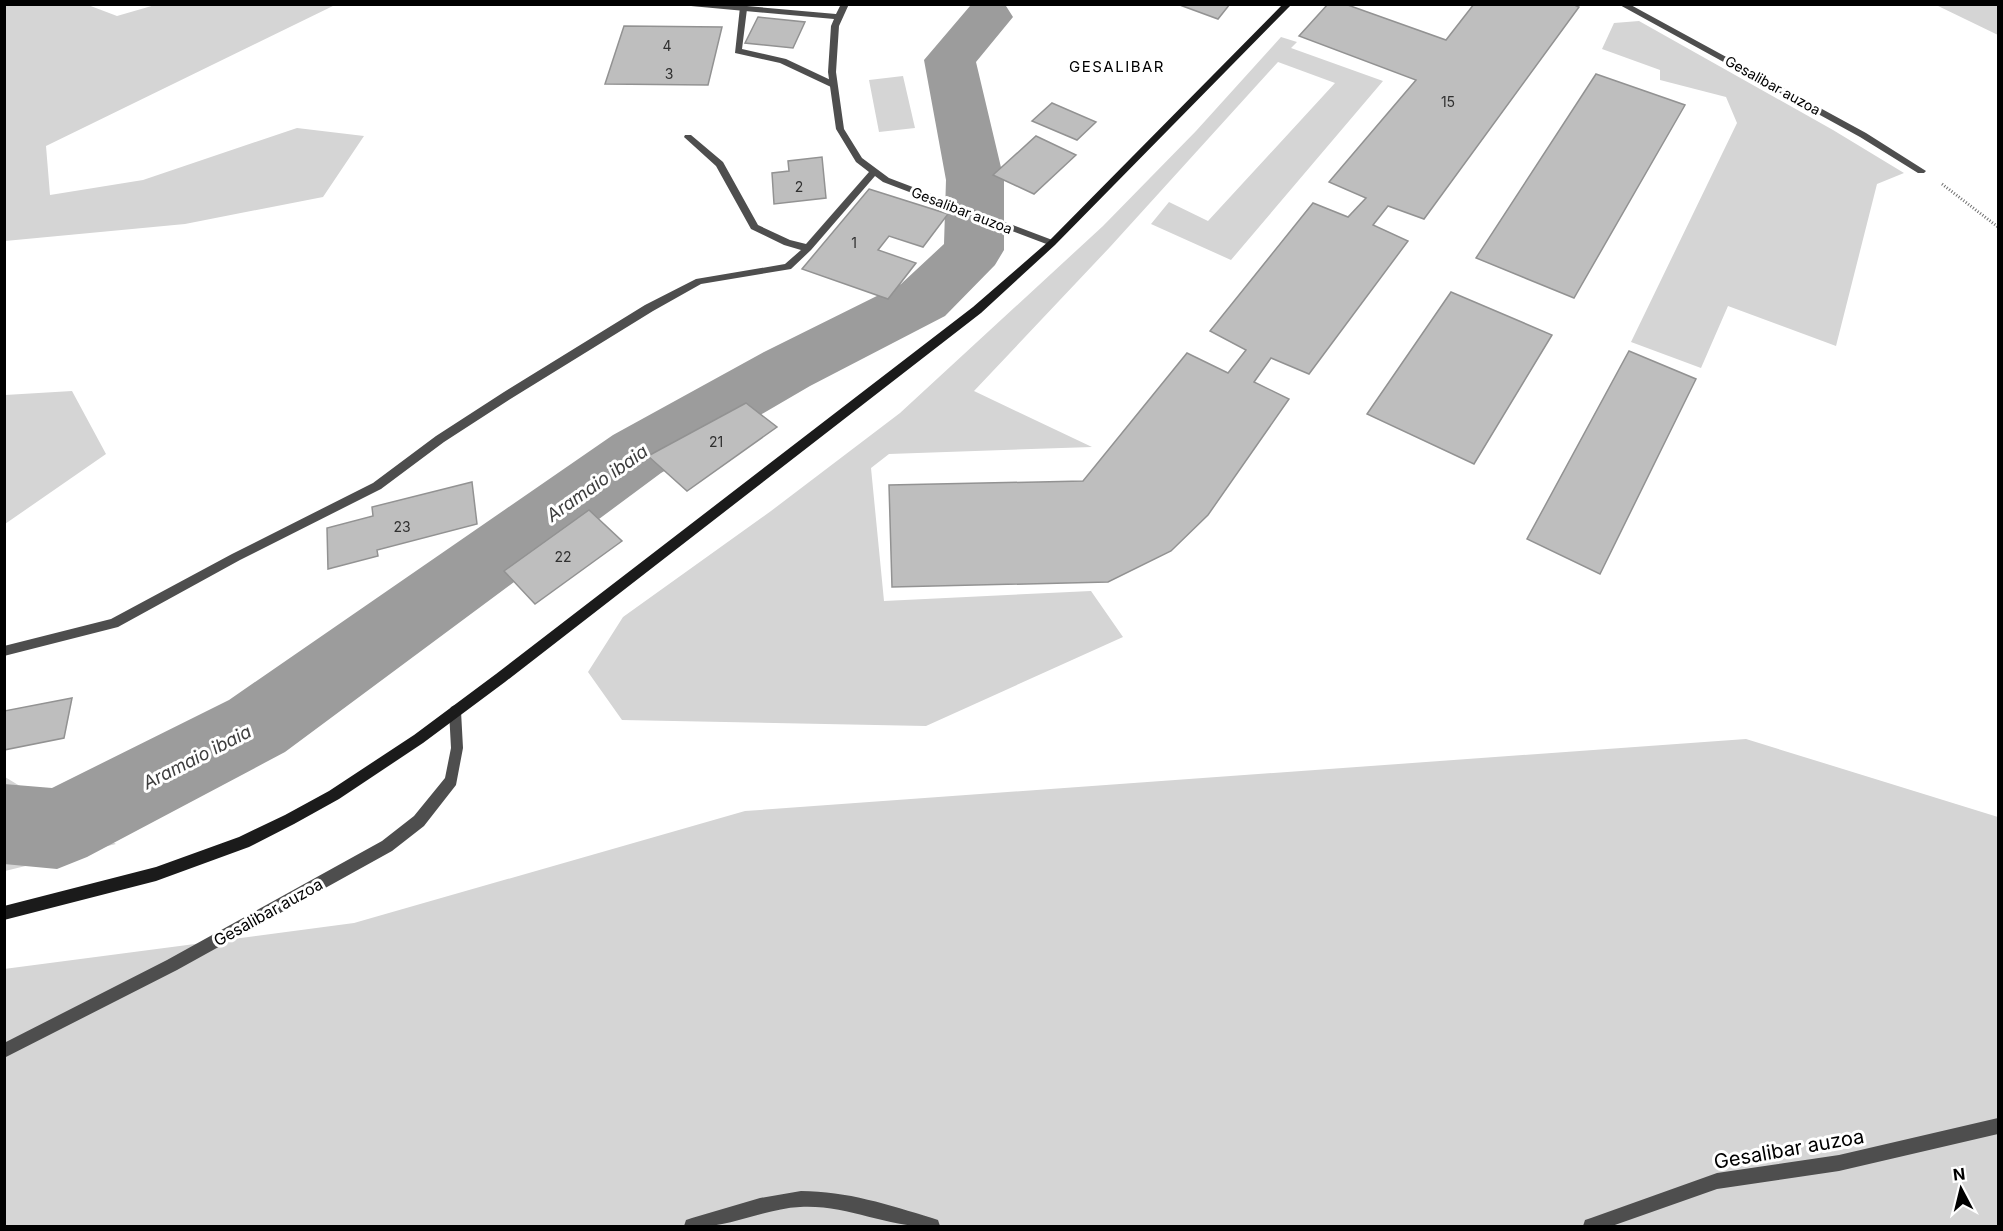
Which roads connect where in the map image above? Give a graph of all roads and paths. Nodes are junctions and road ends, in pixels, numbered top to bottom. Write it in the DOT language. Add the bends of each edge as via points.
graph roads {
  1 [pos="691,4"];
  2 [pos="845,4"];
  3 [pos="1288,4"];
  4 [pos="1622,4"];
  5 [pos="743,9"];
  6 [pos="838,17"];
  7 [pos="834,85"];
  8 [pos="688,137"];
  9 [pos="1921,171"];
  10 [pos="873,173"];
  11 [pos="1998,227"];
  12 [pos="1052,243"];
  13 [pos="808,248"];
  14 [pos="4,651"];
  15 [pos="455,711"];
  16 [pos="4,913"];
  17 [pos="4,1051"];
  18 [pos="1998,1126"];
  19 [pos="693,1227"];
  20 [pos="932,1227"];
  21 [pos="1591,1227"];
  1 -- 5 [label="street"];
  2 -- 6 [label="street, Gesalibar auzoa"];
  3 -- 12 [label="main road"];
  4 -- 9 [label="street, Gesalibar auzoa" via="1863,135"];
  5 -- 6 [label="street"];
  5 -- 7 [label="street" via="738,51 783,61"];
  6 -- 7 [label="street, Gesalibar auzoa" via="833,49"];
  7 -- 10 [label="street, Gesalibar auzoa" via="840,129 859,160"];
  8 -- 13 [label="street" via="720,164 754,227"];
  9 -- 11 [label="path" via="1953,190"];
  10 -- 12 [label="street, Gesalibar auzoa"];
  10 -- 13 [label="street"];
  12 -- 15 [label="main road" via="977,310"];
  13 -- 14 [label="street" via="788,267 699,281 649,308 440,438 377,486 114,623"];
  15 -- 16 [label="main road" via="375,770 312,808 243,842 155,875"];
  15 -- 17 [label="street, Gesalibar auzoa" via="457,748 451,781 419,821 387,846"];
  18 -- 21 [label="street, Gesalibar auzoa" via="1839,1163 1717,1181"];
  19 -- 20 [label="street" via="800,1199 858,1204"];
}
